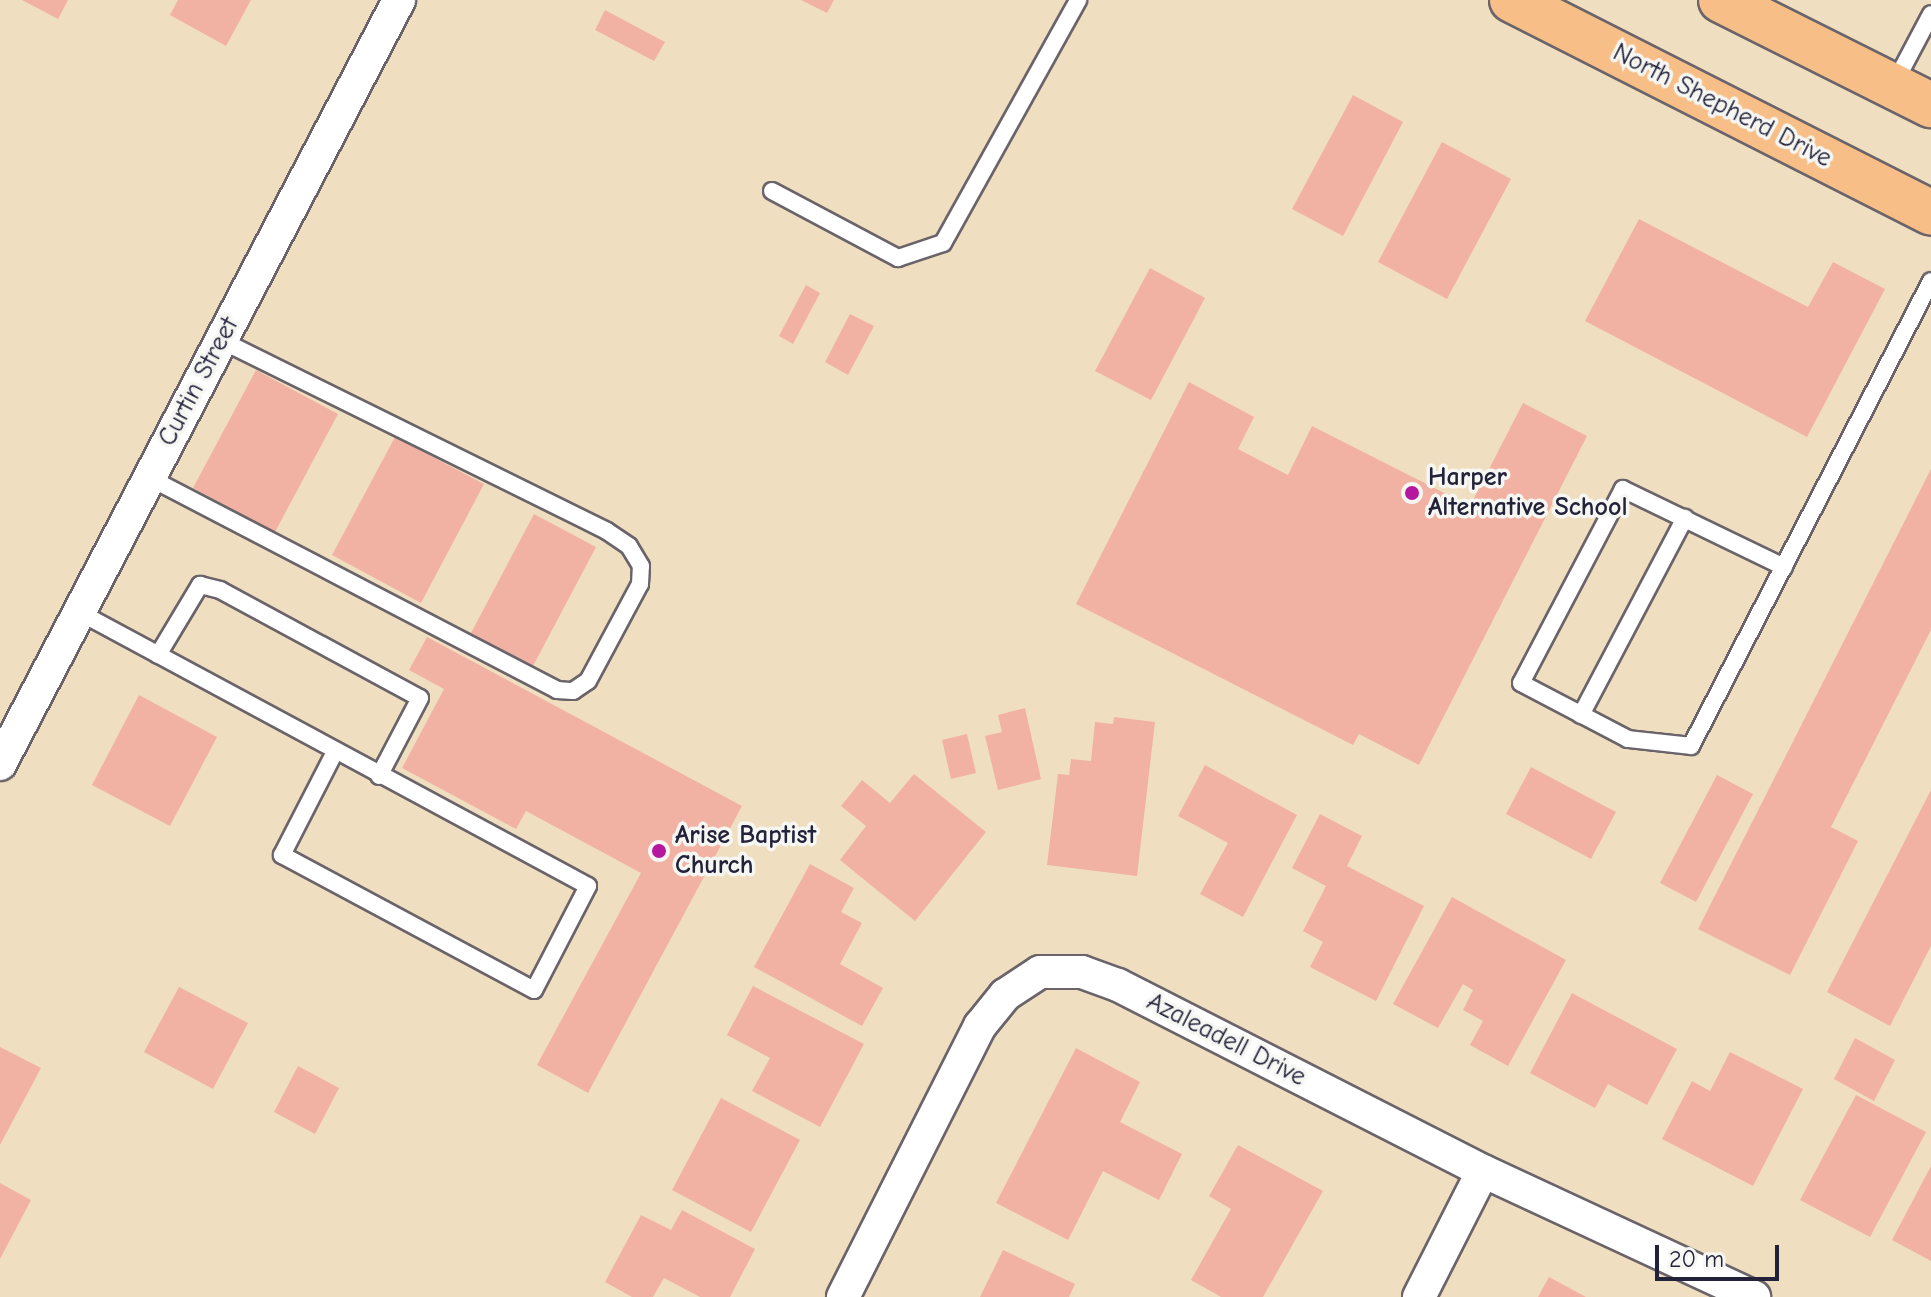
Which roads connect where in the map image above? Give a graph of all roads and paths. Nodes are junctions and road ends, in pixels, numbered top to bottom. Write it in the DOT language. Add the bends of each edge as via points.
graph roads {
  1 [pos="399,0"];
  2 [pos="1078,0"];
  3 [pos="1512,0"];
  4 [pos="1721,0"];
  5 [pos="1931,14"];
  6 [pos="1912,95"];
  7 [pos="772,191"];
  8 [pos="1931,213"];
  9 [pos="1931,281"];
  10 [pos="221,340"];
  11 [pos="150,478"];
  12 [pos="1685,518"];
  13 [pos="1784,567"];
  14 [pos="79,612"];
  15 [pos="158,655"];
  16 [pos="1581,715"];
  17 [pos="335,752"];
  18 [pos="0,764"];
  19 [pos="379,776"];
  20 [pos="1483,1171"];
  21 [pos="843,1297"];
  22 [pos="1419,1297"];
  23 [pos="1754,1297"];
  1 -- 10 [label="street, Curtin Street"];
  2 -- 7 [label="lane" via="943,243 898,258"];
  3 -- 8 [label="main road, North Shepherd Drive"];
  4 -- 6 [label="main road" via="1770,18"];
  5 -- 6 [label="lane"];
  9 -- 13 [label="lane"];
  10 -- 11 [label="street, Curtin Street"];
  10 -- 11 [label="lane" via="607,531 629,546 641,566 640,584 588,681 573,691 536,681"];
  11 -- 14 [label="street, Curtin Street"];
  12 -- 13 [label="lane"];
  12 -- 16 [label="lane"];
  12 -- 16 [label="lane" via="1623,489 1521,683"];
  13 -- 16 [label="lane" via="1691,746 1628,739"];
  14 -- 15 [label="lane"];
  14 -- 18 [label="street, Curtin Street"];
  15 -- 17 [label="lane"];
  15 -- 19 [label="lane" via="200,585 220,590 420,698"];
  17 -- 19 [label="lane"];
  17 -- 19 [label="lane" via="282,855 534,990 588,886"];
  20 -- 21 [label="street, Azaleadell Drive" via="1118,985 1082,972 1040,972 1005,995 980,1026"];
  20 -- 22 [label="street"];
  20 -- 23 [label="street, Azaleadell Drive"];
}
